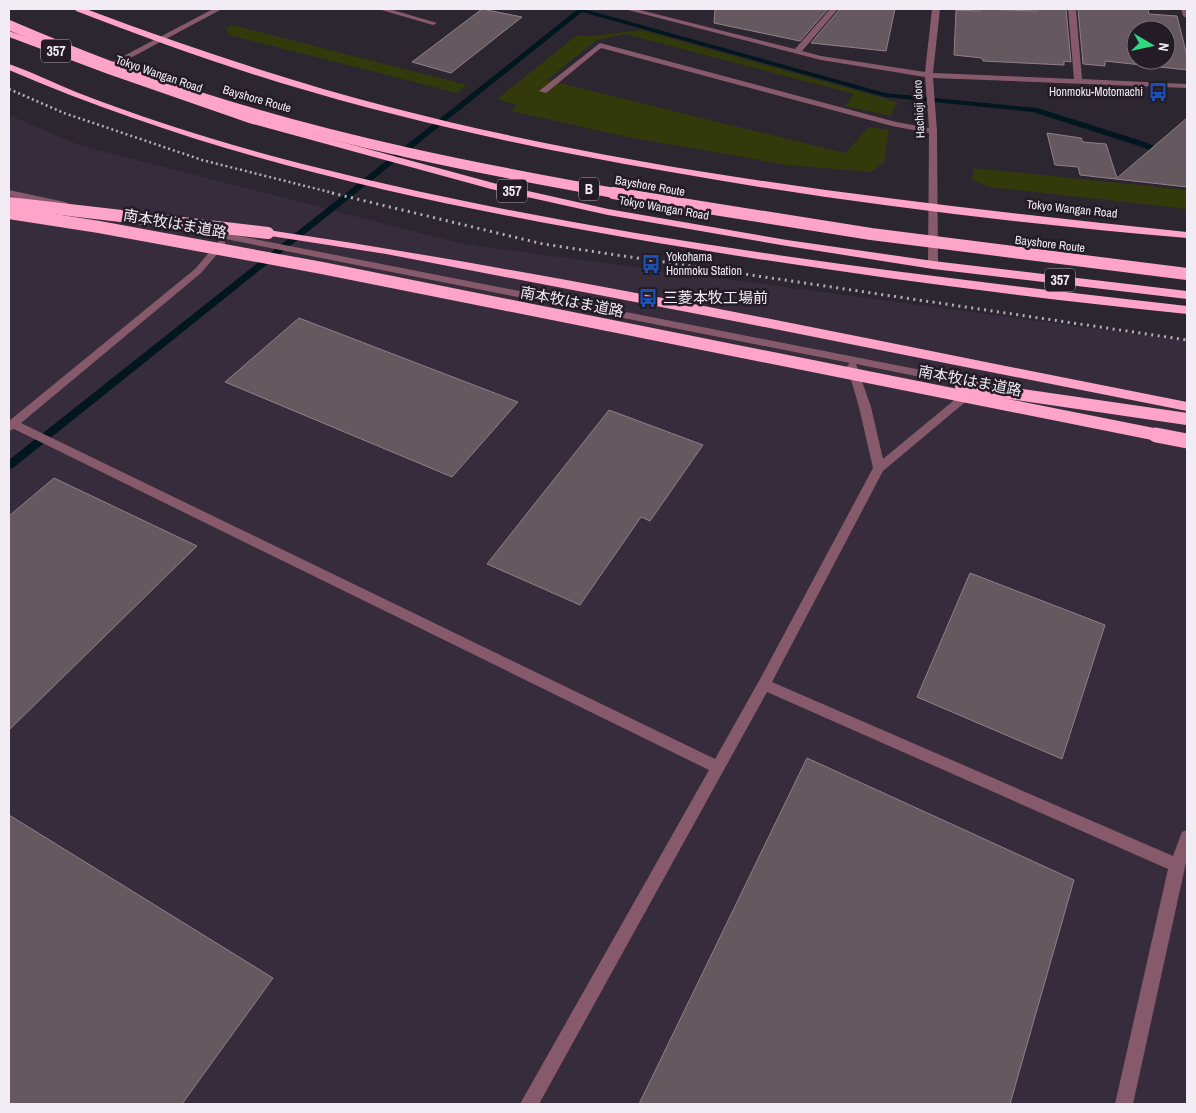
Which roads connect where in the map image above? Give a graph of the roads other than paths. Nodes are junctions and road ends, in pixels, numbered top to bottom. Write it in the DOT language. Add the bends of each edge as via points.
graph roads {
  1 [pos="79,9"];
  2 [pos="218,9"];
  3 [pos="382,9"];
  4 [pos="628,9"];
  5 [pos="834,9"];
  6 [pos="936,9"];
  7 [pos="1072,9"];
  8 [pos="1185,9"];
  9 [pos="1187,16"];
  10 [pos="433,24"];
  11 [pos="9,25"];
  12 [pos="9,34"];
  13 [pos="161,39"];
  14 [pos="797,52"];
  15 [pos="9,67"];
  16 [pos="103,69"];
  17 [pos="929,75"];
  18 [pos="1078,81"];
  19 [pos="1187,86"];
  20 [pos="543,91"];
  21 [pos="933,131"];
  22 [pos="9,193"];
  23 [pos="9,204"];
  24 [pos="932,208"];
  25 [pos="9,214"];
  26 [pos="1187,235"];
  27 [pos="227,237"];
  28 [pos="933,265"];
  29 [pos="1187,274"];
  30 [pos="1187,295"];
  31 [pos="1187,310"];
  32 [pos="772,359"];
  33 [pos="850,360"];
  34 [pos="978,385"];
  35 [pos="1187,407"];
  36 [pos="1187,419"];
  37 [pos="11,425"];
  38 [pos="1187,425"];
  39 [pos="1187,430"];
  40 [pos="1187,441"];
  41 [pos="879,468"];
  42 [pos="764,684"];
  43 [pos="717,767"];
  44 [pos="1187,836"];
  45 [pos="1177,865"];
  46 [pos="529,1104"];
  47 [pos="1124,1104"];
  1 -- 13 [label="highway, Tokyo Wangan Road"];
  2 -- 13 [label="street"];
  3 -- 10 [label="street"];
  4 -- 14 [label="street"];
  5 -- 14 [label="street"];
  6 -- 17 [label="street, Hachioji doro"];
  7 -- 18 [label="street"];
  8 -- 9 [label="street"];
  11 -- 29 [label="highway, Bayshore Route / B, bridge" via="73,52 263,117 488,170 787,222 952,246"];
  12 -- 16 [label="highway, Tokyo Wangan Road / 357"];
  13 -- 16 [label="street"];
  13 -- 24 [label="highway, Tokyo Wangan Road" via="218,60 403,114 644,164"];
  14 -- 17 [label="street"];
  15 -- 31 [label="highway" via="126,114 226,145 339,177 460,204 766,257"];
  16 -- 28 [label="highway, Tokyo Wangan Road / 357" via="253,121 494,187 608,212"];
  17 -- 18 [label="street"];
  17 -- 21 [label="street, Hachioji doro"];
  18 -- 19 [label="street"];
  20 -- 21 [label="street" via="600,45 895,124"];
  21 -- 24 [label="street, Hachioji doro"];
  22 -- 27 [label="street"];
  23 -- 35 [label="highway, bridge" via="215,226 376,250 758,321"];
  23 -- 39 [label="highway, 南本牧はま道路, bridge" via="327,260"];
  24 -- 26 [label="highway, Tokyo Wangan Road"];
  24 -- 28 [label="street, Hachioji doro"];
  25 -- 32 [label="highway, 南本牧はま道路, bridge" via="313,266"];
  27 -- 33 [label="street"];
  27 -- 37 [label="street" via="198,271"];
  28 -- 30 [label="highway, Tokyo Wangan Road / 357"];
  32 -- 36 [label="highway, bridge"];
  32 -- 40 [label="highway, 南本牧はま道路, bridge"];
  33 -- 34 [label="street"];
  33 -- 41 [label="street"];
  34 -- 38 [label="street"];
  34 -- 41 [label="street"];
  37 -- 43 [label="street"];
  41 -- 42 [label="street"];
  42 -- 43 [label="street"];
  42 -- 45 [label="street"];
  43 -- 46 [label="street"];
  44 -- 45 [label="street"];
  45 -- 47 [label="street"];
}
